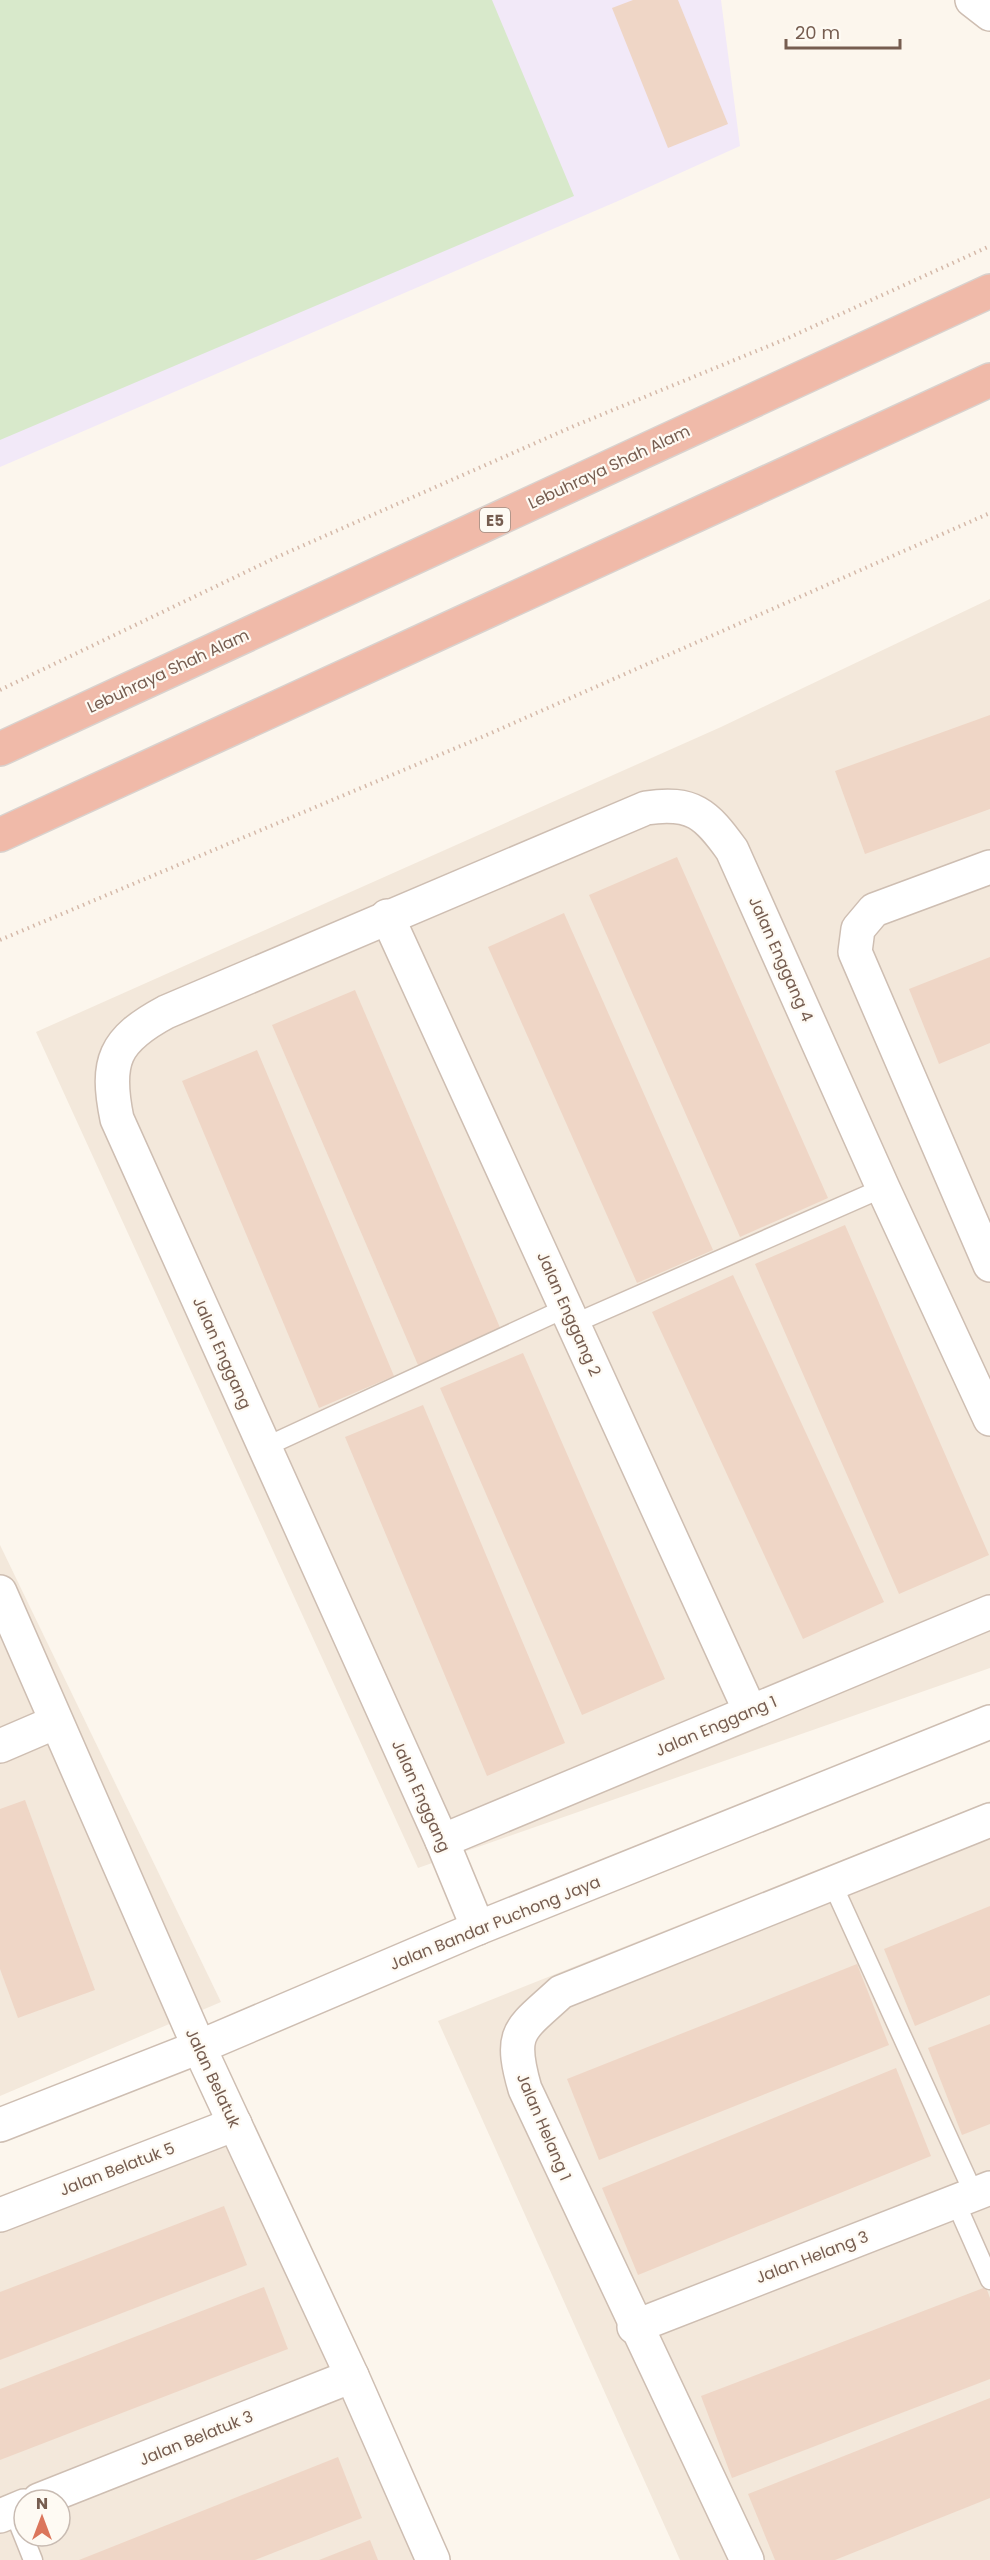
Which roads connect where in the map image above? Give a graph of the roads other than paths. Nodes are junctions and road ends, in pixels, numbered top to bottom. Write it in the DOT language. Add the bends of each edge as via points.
graph roads {
  1 [pos="972,0"];
  2 [pos="990,14"];
  3 [pos="990,291"];
  4 [pos="990,380"];
  5 [pos="0,749"];
  6 [pos="0,835"];
  7 [pos="990,867"];
  8 [pos="387,916"];
  9 [pos="883,1188"];
  10 [pos="990,1265"];
  11 [pos="570,1316"];
  12 [pos="990,1419"];
  13 [pos="265,1448"];
  14 [pos="0,1592"];
  15 [pos="990,1612"];
  16 [pos="750,1712"];
  17 [pos="56,1722"];
  18 [pos="990,1722"];
  19 [pos="0,1746"];
  20 [pos="990,1820"];
  21 [pos="442,1841"];
  22 [pos="832,1883"];
  23 [pos="478,1928"];
  24 [pos="199,2047"];
  25 [pos="0,2124"];
  26 [pos="235,2124"];
  27 [pos="973,2194"];
  28 [pos="0,2215"];
  29 [pos="990,2280"];
  30 [pos="634,2327"];
  31 [pos="352,2376"];
  32 [pos="69,2488"];
  33 [pos="434,2560"];
  34 [pos="747,2560"];
  1 -- 2 [label="street"];
  3 -- 5 [label="highway, Lebuhraya Shah Alam / E5"];
  4 -- 6 [label="highway"];
  7 -- 10 [label="street" via="874,910 858,929 855,952"];
  8 -- 9 [label="street, Jalan Enggang 4" via="646,808 672,804 696,811 716,828 732,850"];
  8 -- 11 [label="street, Jalan Enggang 2"];
  8 -- 13 [label="street, Jalan Enggang" via="141,1025 123,1042 112,1067 117,1119"];
  9 -- 11 [label="lane"];
  9 -- 12 [label="street, Jalan Enggang 4"];
  11 -- 13 [label="lane"];
  11 -- 16 [label="street, Jalan Enggang 2"];
  13 -- 21 [label="street, Jalan Enggang"];
  14 -- 17 [label="street, Jalan Belatuk"];
  15 -- 16 [label="street, Jalan Enggang 1"];
  16 -- 21 [label="street, Jalan Enggang 1"];
  17 -- 19 [label="street"];
  17 -- 24 [label="street, Jalan Belatuk"];
  18 -- 23 [label="street, Jalan Bandar Puchong Jaya"];
  20 -- 22 [label="street, Jalan Helang 1"];
  21 -- 23 [label="street, Jalan Enggang"];
  22 -- 27 [label="lane"];
  22 -- 30 [label="street, Jalan Helang 1" via="561,1992 521,2029 516,2058 525,2089"];
  23 -- 24 [label="street, Jalan Bandar Puchong Jaya"];
  24 -- 25 [label="street, Jalan Bandar Puchong Jaya"];
  24 -- 26 [label="street, Jalan Belatuk"];
  26 -- 28 [label="street, Jalan Belatuk 5"];
  26 -- 31 [label="street, Jalan Belatuk"];
  27 -- 29 [label="lane"];
  27 -- 30 [label="street, Jalan Helang 3"];
  30 -- 34 [label="street, Jalan Helang 1"];
  31 -- 32 [label="street, Jalan Belatuk 3"];
  31 -- 33 [label="street, Jalan Belatuk"];
}
